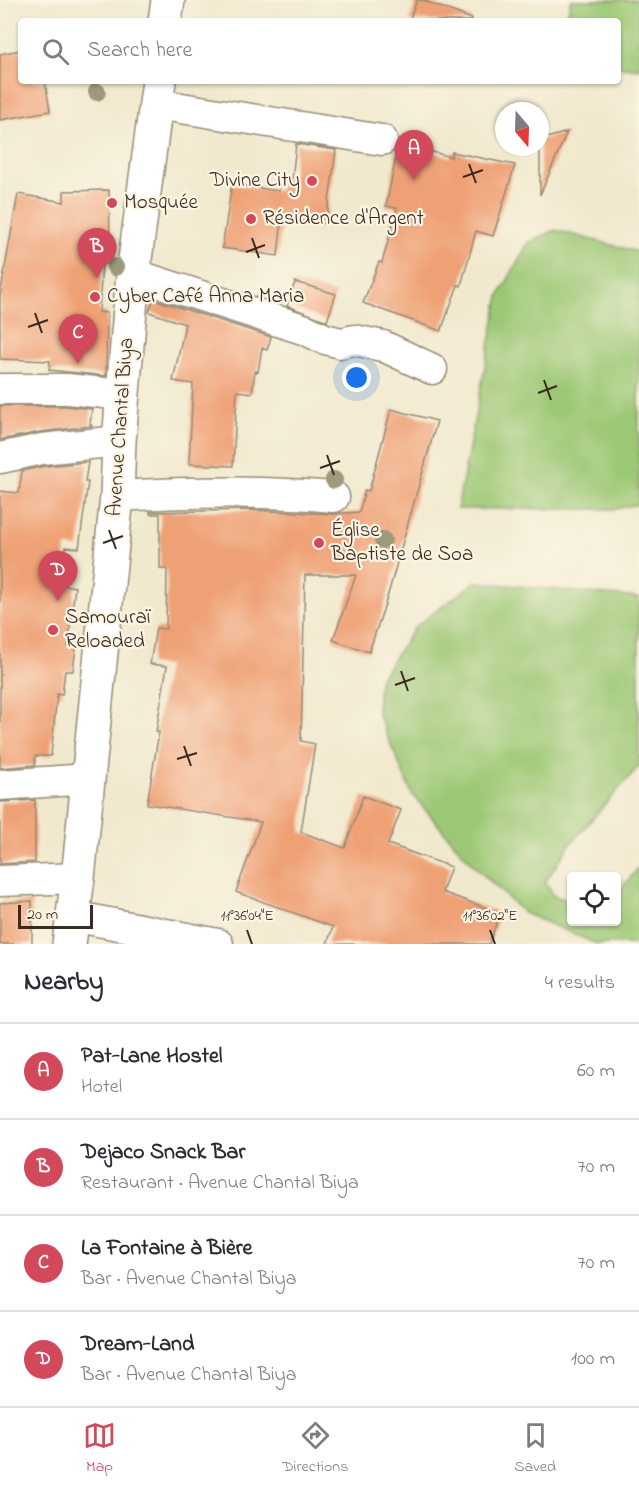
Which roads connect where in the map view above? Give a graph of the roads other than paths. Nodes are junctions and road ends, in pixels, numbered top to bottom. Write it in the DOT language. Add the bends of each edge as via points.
graph roads {
  1 [pos="168,0"];
  2 [pos="165,18"];
  3 [pos="157,93"];
  4 [pos="382,140"];
  5 [pos="133,274"];
  6 [pos="432,369"];
  7 [pos="0,389"];
  8 [pos="122,395"];
  9 [pos="119,441"];
  10 [pos="0,458"];
  11 [pos="117,496"];
  12 [pos="334,497"];
  13 [pos="89,779"];
  14 [pos="0,785"];
  15 [pos="78,878"];
  16 [pos="0,881"];
  17 [pos="70,930"];
  18 [pos="218,944"];
  1 -- 2 [label="main road"];
  3 -- 4 [label="street"];
  3 -- 5 [label="main road, Avenue Chantal Biya"];
  5 -- 6 [label="street" via="325,339 383,346"];
  5 -- 8 [label="main road, Avenue Chantal Biya"];
  7 -- 8 [label="street" via="68,389"];
  8 -- 9 [label="main road, Avenue Chantal Biya"];
  9 -- 10 [label="street"];
  9 -- 11 [label="main road, Avenue Chantal Biya"];
  11 -- 12 [label="street" via="265,493"];
  11 -- 13 [label="main road, Avenue Chantal Biya"];
  13 -- 14 [label="street"];
  13 -- 15 [label="main road, Avenue Chantal Biya"];
  15 -- 16 [label="street"];
  15 -- 17 [label="main road, Avenue Chantal Biya"];
  17 -- 18 [label="street"];
}
